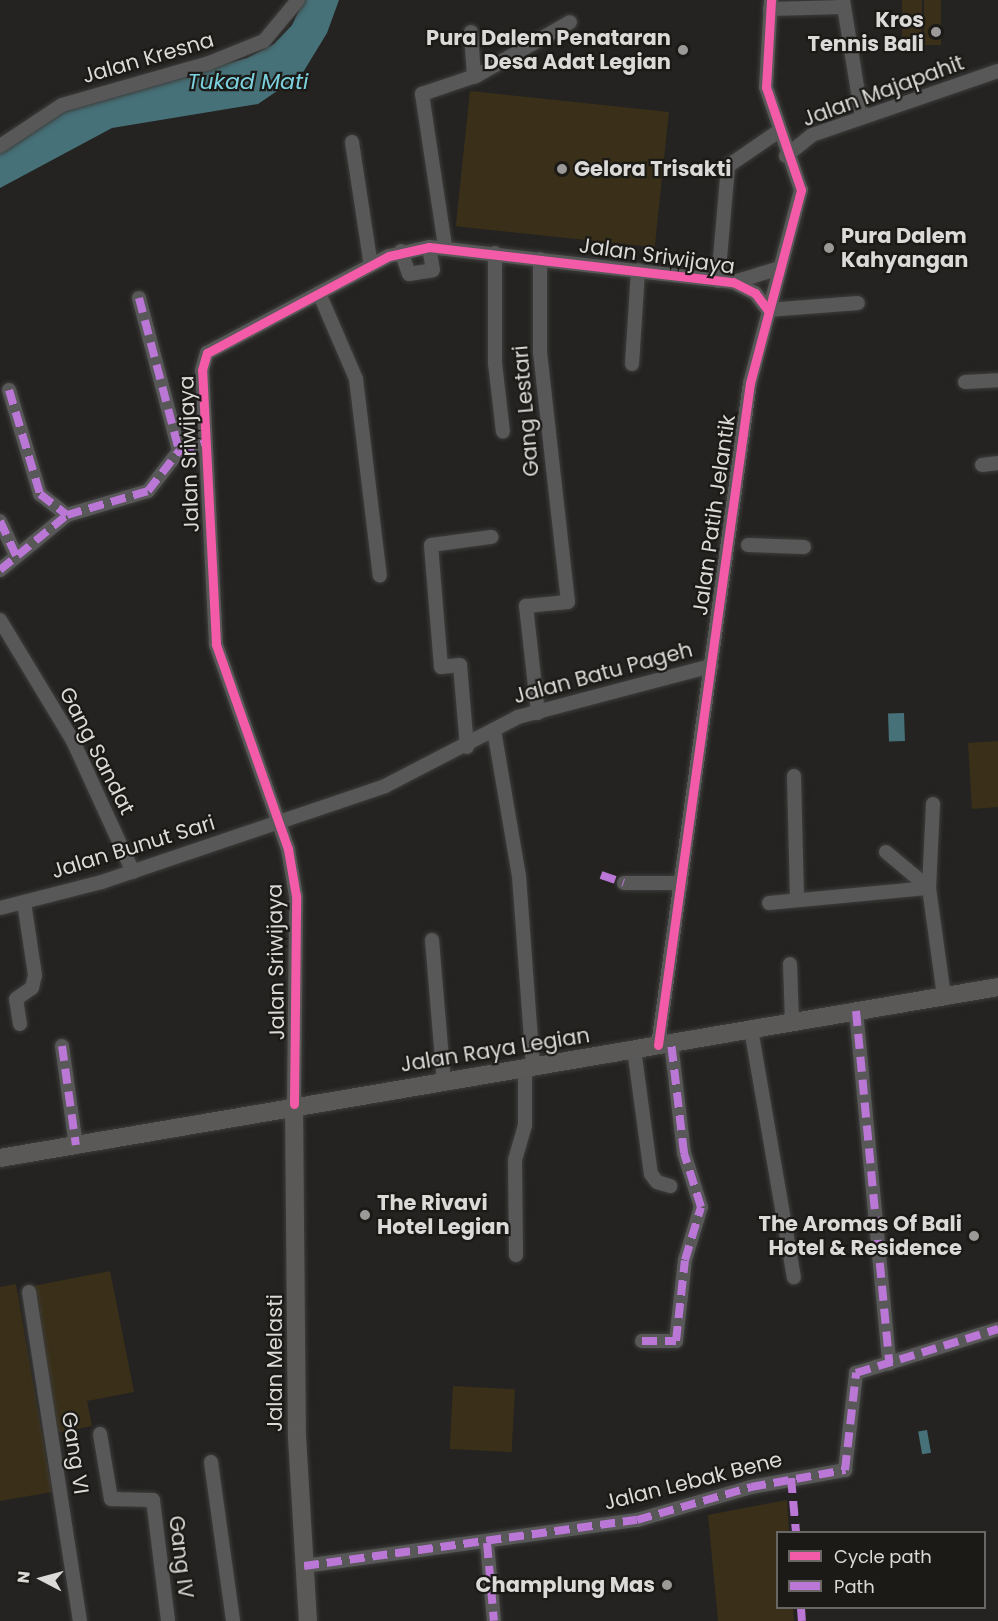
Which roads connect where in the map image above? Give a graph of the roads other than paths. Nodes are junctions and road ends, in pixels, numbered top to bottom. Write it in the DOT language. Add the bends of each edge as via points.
graph roads {
  1 [pos="298,0"];
  2 [pos="843,4"];
  3 [pos="771,5"];
  4 [pos="570,21"];
  5 [pos="471,32"];
  6 [pos="998,71"];
  7 [pos="474,77"];
  8 [pos="862,117"];
  9 [pos="779,131"];
  10 [pos="352,142"];
  11 [pos="0,146"];
  12 [pos="786,156"];
  13 [pos="445,246"];
  14 [pos="429,247"];
  15 [pos="401,251"];
  16 [pos="495,253"];
  17 [pos="540,259"];
  18 [pos="371,266"];
  19 [pos="780,268"];
  20 [pos="638,270"];
  21 [pos="718,281"];
  22 [pos="733,282"];
  23 [pos="319,293"];
  24 [pos="139,298"];
  25 [pos="858,303"];
  26 [pos="768,310"];
  27 [pos="632,364"];
  28 [pos="998,380"];
  29 [pos="965,382"];
  30 [pos="9,390"];
  31 [pos="503,432"];
  32 [pos="206,443"];
  33 [pos="179,451"];
  34 [pos="998,463"];
  35 [pos="982,465"];
  36 [pos="67,515"];
  37 [pos="0,521"];
  38 [pos="491,537"];
  39 [pos="727,544"];
  40 [pos="804,547"];
  41 [pos="16,555"];
  42 [pos="0,570"];
  43 [pos="380,576"];
  44 [pos="0,620"];
  45 [pos="711,666"];
  46 [pos="538,713"];
  47 [pos="494,730"];
  48 [pos="467,747"];
  49 [pos="794,776"];
  50 [pos="933,804"];
  51 [pos="277,822"];
  52 [pos="886,852"];
  53 [pos="133,872"];
  54 [pos="624,883"];
  55 [pos="681,883"];
  56 [pos="929,888"];
  57 [pos="797,900"];
  58 [pos="24,902"];
  59 [pos="769,903"];
  60 [pos="0,908"];
  61 [pos="432,940"];
  62 [pos="790,964"];
  63 [pos="998,987"];
  64 [pos="944,996"];
  65 [pos="856,1011"];
  66 [pos="792,1022"];
  67 [pos="20,1024"];
  68 [pos="751,1029"];
  69 [pos="665,1044"];
  70 [pos="62,1046"];
  71 [pos="634,1049"];
  72 [pos="529,1068"];
  73 [pos="444,1082"];
  74 [pos="294,1104"];
  75 [pos="76,1145"];
  76 [pos="0,1158"];
  77 [pos="670,1186"];
  78 [pos="516,1255"];
  79 [pos="794,1277"];
  80 [pos="29,1292"];
  81 [pos="998,1329"];
  82 [pos="642,1341"];
  83 [pos="889,1363"];
  84 [pos="100,1434"];
  85 [pos="211,1462"];
  86 [pos="487,1544"];
  87 [pos="304,1566"];
  88 [pos="80,1621"];
  89 [pos="168,1621"];
  90 [pos="233,1621"];
  91 [pos="308,1621"];
  92 [pos="494,1621"];
  1 -- 11 [label="street, Jalan Kresna" via="264,41 209,63 62,105"];
  2 -- 3 [label="street"];
  2 -- 8 [label="street"];
  3 -- 9 [label="street, Jalan Patih Jelantik" via="766,87"];
  4 -- 7 [label="street"];
  5 -- 7 [label="street"];
  6 -- 8 [label="street, Jalan Majapahit"];
  7 -- 13 [label="street" via="422,96"];
  8 -- 12 [label="street, Jalan Majapahit" via="812,135"];
  9 -- 12 [label="street, Jalan Patih Jelantik"];
  9 -- 21 [label="street" via="728,165"];
  10 -- 18 [label="street"];
  12 -- 19 [label="street, Jalan Patih Jelantik" via="798,174 801,190"];
  13 -- 14 [label="street, Jalan Sriwijaya"];
  13 -- 16 [label="street, Jalan Sriwijaya"];
  14 -- 15 [label="street, Jalan Sriwijaya"];
  14 -- 15 [label="street" via="433,270 409,274"];
  15 -- 18 [label="street, Jalan Sriwijaya"];
  16 -- 17 [label="street, Jalan Sriwijaya"];
  16 -- 31 [label="street" via="495,363"];
  17 -- 20 [label="street, Jalan Sriwijaya"];
  17 -- 46 [label="street, Gang Lestari" via="540,353 568,602 526,606"];
  18 -- 23 [label="street, Jalan Sriwijaya"];
  19 -- 22 [label="street, Jalan Sriwijaya"];
  19 -- 26 [label="street, Jalan Patih Jelantik"];
  20 -- 21 [label="street, Jalan Sriwijaya"];
  20 -- 27 [label="street"];
  21 -- 22 [label="street, Jalan Sriwijaya"];
  22 -- 26 [label="street, Jalan Sriwijaya" via="755,293"];
  23 -- 32 [label="street, Jalan Sriwijaya" via="207,353 202,370"];
  23 -- 43 [label="street" via="356,379"];
  24 -- 33 [label="street"];
  25 -- 26 [label="street"];
  26 -- 39 [label="street, Jalan Patih Jelantik" via="750,383"];
  28 -- 29 [label="street"];
  30 -- 36 [label="street" via="40,494"];
  32 -- 33 [label="street"];
  32 -- 51 [label="street, Jalan Sriwijaya" via="216,644"];
  33 -- 36 [label="street" via="148,491"];
  34 -- 35 [label="street"];
  36 -- 41 [label="street"];
  37 -- 41 [label="street"];
  38 -- 48 [label="street" via="430,545 441,667 460,665"];
  39 -- 40 [label="street"];
  39 -- 45 [label="street, Jalan Patih Jelantik"];
  41 -- 42 [label="street"];
  44 -- 53 [label="street, Gang Sandat" via="73,741"];
  45 -- 46 [label="street, Jalan Batu Pageh"];
  45 -- 55 [label="street, Jalan Patih Jelantik"];
  46 -- 47 [label="street, Jalan Batu Pageh" via="509,720"];
  47 -- 48 [label="street, Jalan Batu Pageh"];
  47 -- 72 [label="street" via="519,876"];
  48 -- 51 [label="street, Jalan Batu Pageh" via="385,786"];
  49 -- 57 [label="street"];
  50 -- 56 [label="street"];
  51 -- 53 [label="street, Jalan Bunut Sari"];
  51 -- 74 [label="street, Jalan Sriwijaya" via="296,896"];
  52 -- 56 [label="street"];
  53 -- 58 [label="street, Jalan Bunut Sari"];
  54 -- 55 [label="street"];
  55 -- 69 [label="street, Jalan Patih Jelantik"];
  56 -- 57 [label="street"];
  56 -- 64 [label="street"];
  57 -- 59 [label="street"];
  58 -- 60 [label="street, Jalan Bunut Sari"];
  58 -- 67 [label="street" via="34,975 32,988 16,999"];
  61 -- 73 [label="street"];
  62 -- 66 [label="street"];
  63 -- 64 [label="main road, Jalan Raya Legian"];
  64 -- 65 [label="main road, Jalan Raya Legian"];
  65 -- 66 [label="main road, Jalan Raya Legian"];
  65 -- 83 [label="street"];
  66 -- 68 [label="main road, Jalan Raya Legian"];
  68 -- 69 [label="main road, Jalan Raya Legian"];
  68 -- 79 [label="street"];
  69 -- 71 [label="main road, Jalan Raya Legian"];
  69 -- 82 [label="street, Jalan Patih Jelantik" via="684,1153 701,1207 685,1260 676,1341"];
  70 -- 75 [label="street"];
  71 -- 72 [label="main road, Jalan Raya Legian"];
  71 -- 77 [label="street" via="651,1174 657,1182"];
  72 -- 73 [label="main road, Jalan Raya Legian"];
  72 -- 78 [label="street" via="525,1125 515,1160"];
  73 -- 74 [label="main road, Jalan Raya Legian"];
  74 -- 75 [label="main road, Jalan Raya Legian"];
  74 -- 87 [label="main road, Jalan Melasti" via="297,1437"];
  75 -- 76 [label="main road, Jalan Raya Legian"];
  80 -- 88 [label="street, Gang VI"];
  81 -- 83 [label="street, Jalan Lebak Bene"];
  83 -- 86 [label="street, Jalan Lebak Bene" via="852,1379 845,1470 751,1487 638,1520"];
  84 -- 89 [label="street, Gang IV" via="111,1499 153,1500"];
  85 -- 90 [label="street"];
  86 -- 87 [label="street, Jalan Lebak Bene"];
  86 -- 92 [label="street"];
  87 -- 91 [label="main road, Jalan Melasti"];
}
